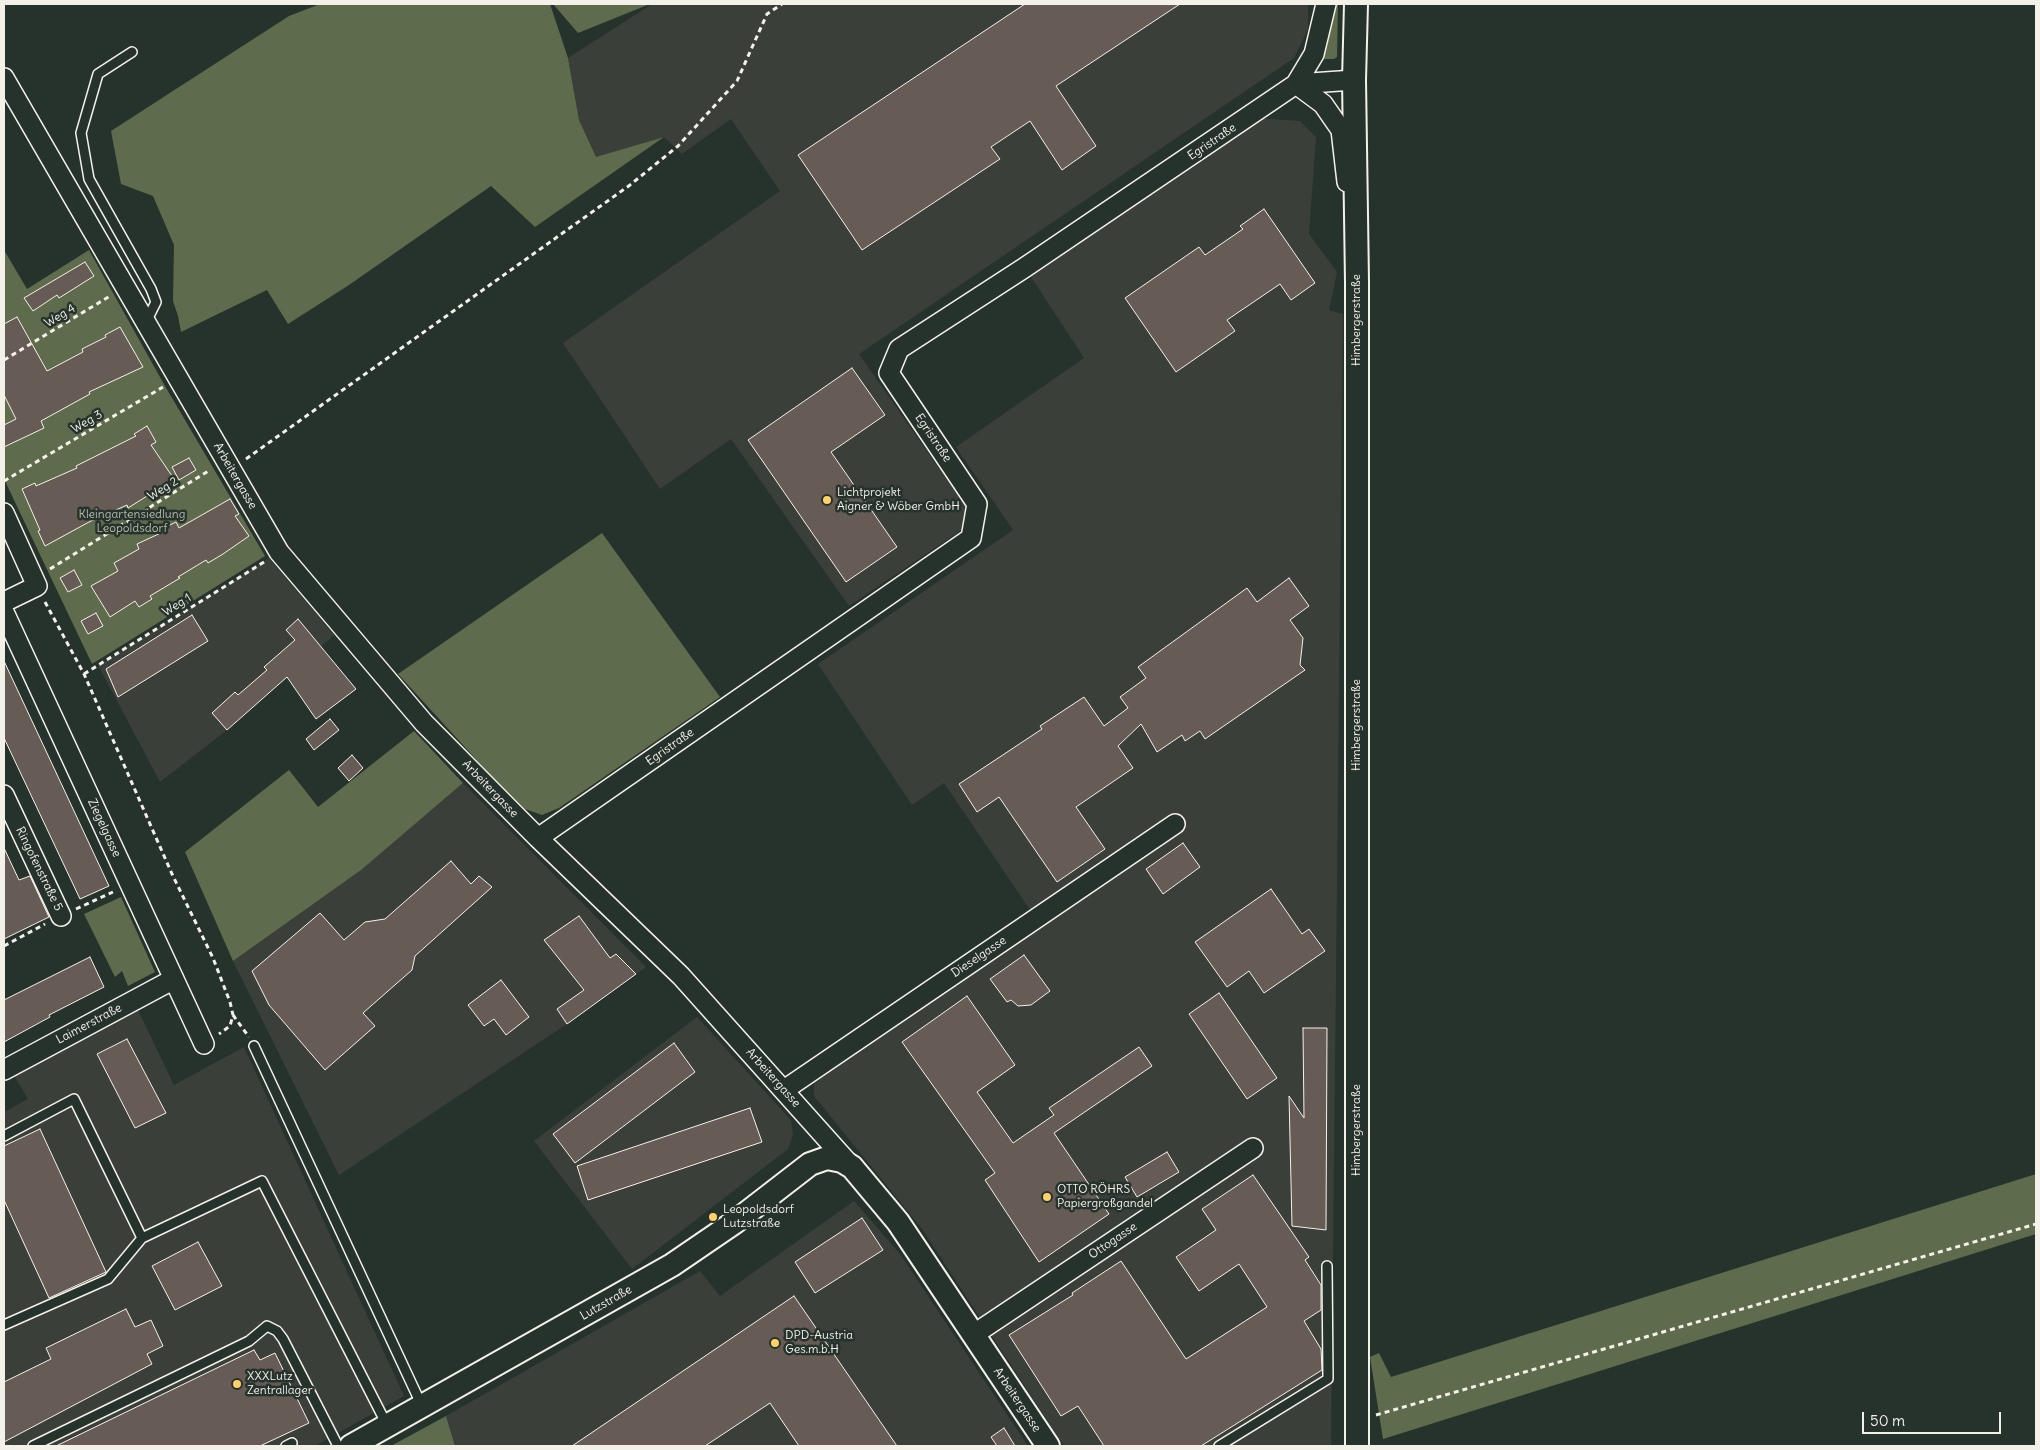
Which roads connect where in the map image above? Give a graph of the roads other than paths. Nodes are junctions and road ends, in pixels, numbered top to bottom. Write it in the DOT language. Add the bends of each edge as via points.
graph roads {
  1 [pos="1326,4"];
  2 [pos="1356,4"];
  3 [pos="132,52"];
  4 [pos="4,78"];
  5 [pos="1354,80"];
  6 [pos="1296,84"];
  7 [pos="1357,282"];
  8 [pos="146,322"];
  9 [pos="4,513"];
  10 [pos="4,602"];
  11 [pos="4,612"];
  12 [pos="4,796"];
  13 [pos="1175,824"];
  14 [pos="538,838"];
  15 [pos="61,916"];
  16 [pos="174,979"];
  17 [pos="204,1044"];
  18 [pos="254,1046"];
  19 [pos="4,1070"];
  20 [pos="784,1090"];
  21 [pos="4,1136"];
  22 [pos="1253,1148"];
  23 [pos="852,1167"];
  24 [pos="142,1238"];
  25 [pos="1327,1266"];
  26 [pos="4,1324"];
  27 [pos="973,1334"];
  28 [pos="422,1407"];
  29 [pos="388,1426"];
  30 [pos="342,1441"];
  31 [pos="34,1446"];
  32 [pos="338,1446"];
  33 [pos="1048,1446"];
  34 [pos="1219,1446"];
  35 [pos="1357,1446"];
  1 -- 6 [label="street" via="1314,54"];
  2 -- 5 [label="street, Himbergerstraße"];
  3 -- 8 [label="lane" via="98,74 81,133 89,179 156,302"];
  4 -- 8 [label="street, Arbeitergasse"];
  5 -- 6 [label="street"];
  5 -- 7 [label="street, Himbergerstraße"];
  6 -- 7 [label="street" via="1322,104 1341,130"];
  6 -- 14 [label="street, Egristraße" via="898,349 889,373 977,504 970,538"];
  7 -- 35 [label="street, Himbergerstraße"];
  8 -- 14 [label="street, Arbeitergasse" via="279,552 424,723"];
  9 -- 10 [label="street" via="35,583"];
  11 -- 16 [label="street, Ziegelgasse"];
  12 -- 15 [label="street, Ringofenstraße 5"];
  13 -- 20 [label="street, Dieselgasse"];
  14 -- 20 [label="street, Arbeitergasse" via="681,976"];
  16 -- 17 [label="street, Ziegelgasse"];
  16 -- 19 [label="street, Laimerstraße"];
  18 -- 28 [label="lane"];
  20 -- 23 [label="street, Arbeitergasse"];
  21 -- 24 [label="lane" via="74,1099"];
  22 -- 27 [label="street, Ottogasse"];
  23 -- 27 [label="street, Arbeitergasse" via="898,1222"];
  23 -- 28 [label="street, Lutzstraße" via="827,1158 810,1164 735,1222 672,1265"];
  24 -- 26 [label="lane" via="108,1279"];
  24 -- 29 [label="lane" via="262,1181"];
  25 -- 34 [label="lane" via="1328,1378"];
  27 -- 33 [label="street, Arbeitergasse"];
  28 -- 29 [label="street, Lutzstraße"];
  29 -- 30 [label="street, Lutzstraße"];
  30 -- 31 [label="lane" via="283,1339 267,1326 249,1340"];
  30 -- 32 [label="lane"];
}
